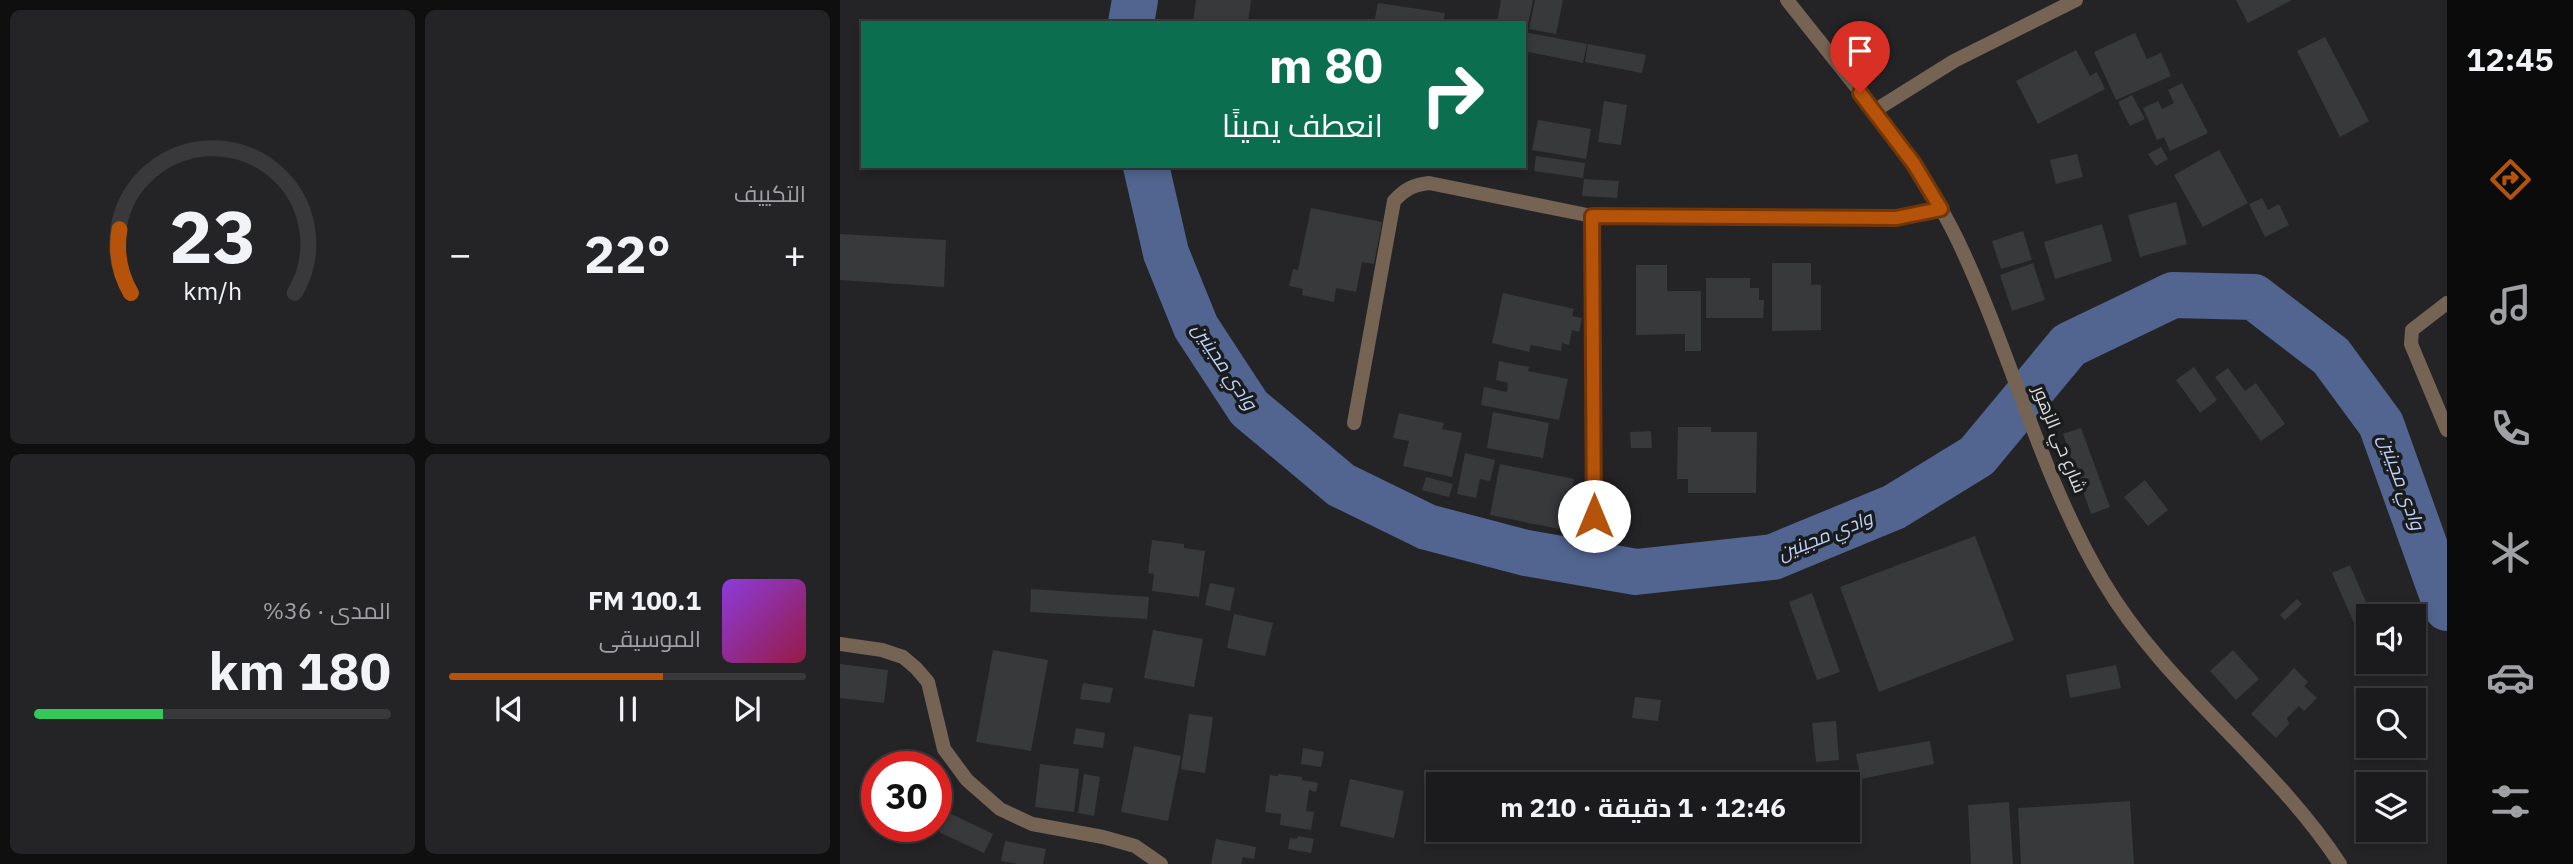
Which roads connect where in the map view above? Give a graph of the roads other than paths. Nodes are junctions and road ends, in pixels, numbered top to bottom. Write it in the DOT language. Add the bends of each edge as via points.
graph roads {
  1 [pos="1787,0"];
  2 [pos="2076,0"];
  3 [pos="1874,111"];
  4 [pos="1941,209"];
  5 [pos="1592,216"];
  6 [pos="2447,303"];
  7 [pos="1353,423"];
  8 [pos="2447,430"];
  9 [pos="1594,516"];
  10 [pos="840,643"];
  11 [pos="1161,864"];
  12 [pos="2340,864"];
  1 -- 3 [label="street, شارع حي الزهور"];
  2 -- 3 [label="street" via="1954,61"];
  3 -- 4 [label="street, شارع حي الزهور"];
  4 -- 5 [label="street" via="1896,218"];
  4 -- 12 [label="street, شارع حي الزهور" via="2074,529 2104,583 2164,665 2322,835"];
  5 -- 7 [label="street" via="1429,183 1404,189 1394,201"];
  5 -- 9 [label="street"];
  6 -- 8 [label="street" via="2412,330 2411,344"];
  10 -- 11 [label="street" via="882,650 903,657 916,668 928,682 944,750 967,780 1000,809 1032,824 1135,846"];
}
